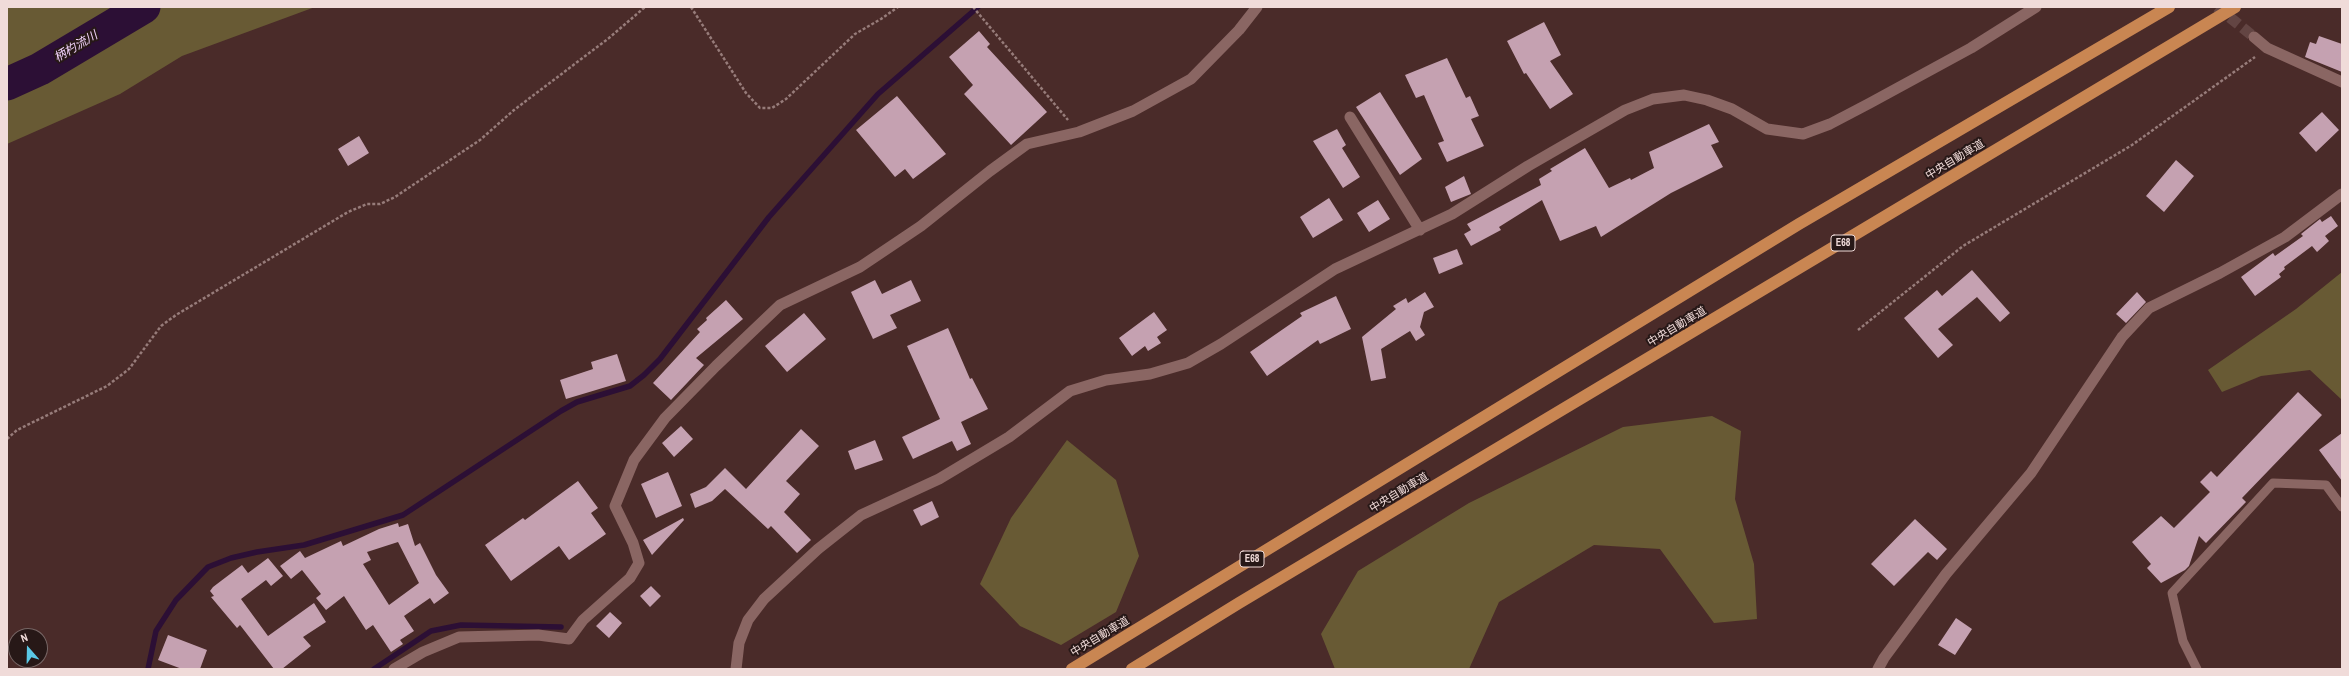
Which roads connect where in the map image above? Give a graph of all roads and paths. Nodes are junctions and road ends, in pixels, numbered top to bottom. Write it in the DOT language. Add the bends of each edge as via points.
graph roads {
  1 [pos="645,7"];
  2 [pos="691,7"];
  3 [pos="898,7"];
  4 [pos="973,7"];
  5 [pos="1257,7"];
  6 [pos="2036,7"];
  7 [pos="2169,7"];
  8 [pos="2235,7"];
  9 [pos="2254,37"];
  10 [pos="2267,48"];
  11 [pos="2342,82"];
  12 [pos="1350,117"];
  13 [pos="1078,132"];
  14 [pos="2342,194"];
  15 [pos="1420,230"];
  16 [pos="1858,330"];
  17 [pos="7,439"];
  18 [pos="2342,507"];
  19 [pos="394,669"];
  20 [pos="736,669"];
  21 [pos="1072,669"];
  22 [pos="1132,669"];
  23 [pos="1878,669"];
  24 [pos="2197,669"];
  1 -- 17 [label="path" via="474,144 395,197 380,204 367,204 348,212 176,315 161,326 129,369 107,386 17,430"];
  2 -- 3 [label="path" via="746,93 760,108 772,108 786,99 855,34"];
  4 -- 13 [label="path"];
  5 -- 13 [label="street" via="1240,30 1191,79 1133,111"];
  6 -- 15 [label="street" via="1971,48 1870,104 1803,134 1767,128 1732,109 1707,100 1684,95 1653,99 1625,110 1452,214"];
  7 -- 21 [label="highway, 中央自動車道 / E68" via="1799,224"];
  8 -- 22 [label="highway, 中央自動車道 / E68" via="1239,602"];
  9 -- 10 [label="street"];
  10 -- 11 [label="street"];
  10 -- 16 [label="path" via="2132,146 1964,246"];
  12 -- 15 [label="street"];
  13 -- 19 [label="street" via="1028,144 921,226 860,267 780,305 716,366 665,418 634,460 615,506 633,543 639,563 630,578 582,620 569,639 538,635 459,637 422,652"];
  14 -- 23 [label="street" via="2285,237 2149,308 2122,337 2031,473 1946,574"];
  15 -- 20 [label="street" via="1335,269 1188,363 1150,374 1106,380 1070,391 1008,437 939,479 861,515 818,549 764,599 748,620 739,643"];
  18 -- 24 [label="lane" via="2326,485 2272,483 2172,593 2183,641"];
}
